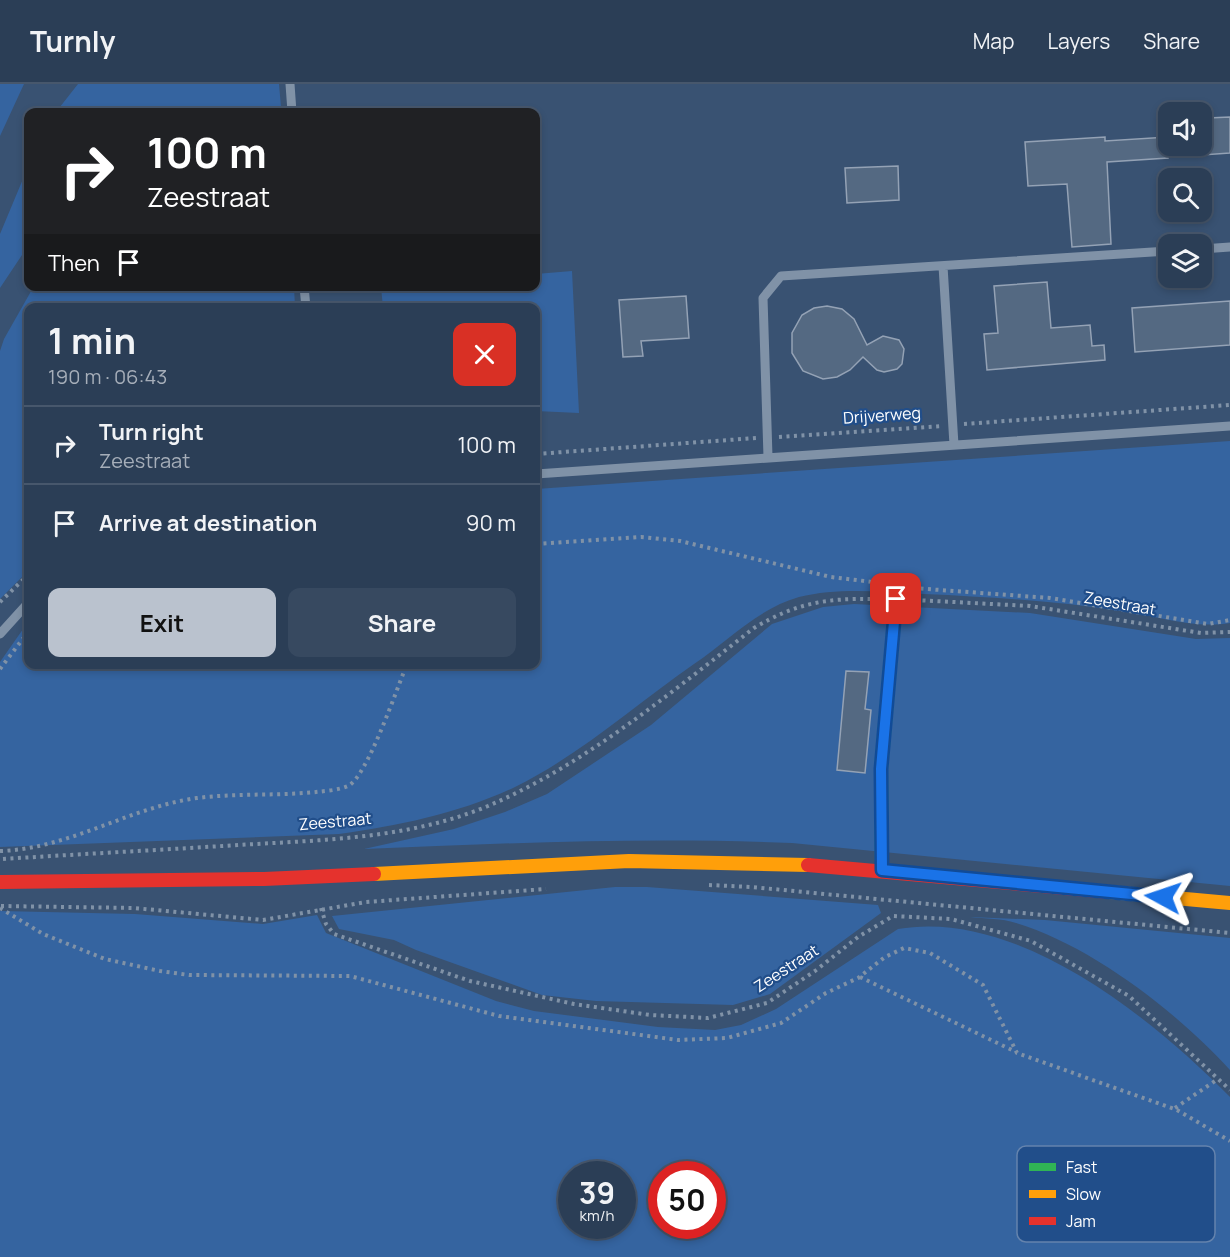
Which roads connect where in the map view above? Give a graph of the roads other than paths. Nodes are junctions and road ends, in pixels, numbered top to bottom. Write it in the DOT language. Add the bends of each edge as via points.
graph roads {
  1 [pos="290,84"];
  2 [pos="292,108"];
  3 [pos="1230,247"];
  4 [pos="1212,248"];
  5 [pos="1158,252"];
  6 [pos="943,267"];
  7 [pos="1230,426"];
  8 [pos="954,445"];
  9 [pos="768,457"];
  10 [pos="540,474"];
  11 [pos="896,599"];
  12 [pos="24,607"];
  13 [pos="0,634"];
  14 [pos="882,870"];
  15 [pos="0,882"];
  16 [pos="1230,903"];
  1 -- 2 [label="lane"];
  3 -- 4 [label="lane"];
  5 -- 6 [label="lane"];
  6 -- 8 [label="lane"];
  6 -- 9 [label="lane" via="782,276 763,298"];
  7 -- 8 [label="lane"];
  8 -- 9 [label="lane"];
  9 -- 10 [label="lane"];
  11 -- 14 [label="main road" via="881,769"];
  12 -- 13 [label="lane"];
  14 -- 15 [label="main road" via="791,863 629,861 264,879"];
  14 -- 16 [label="main road"];
}
